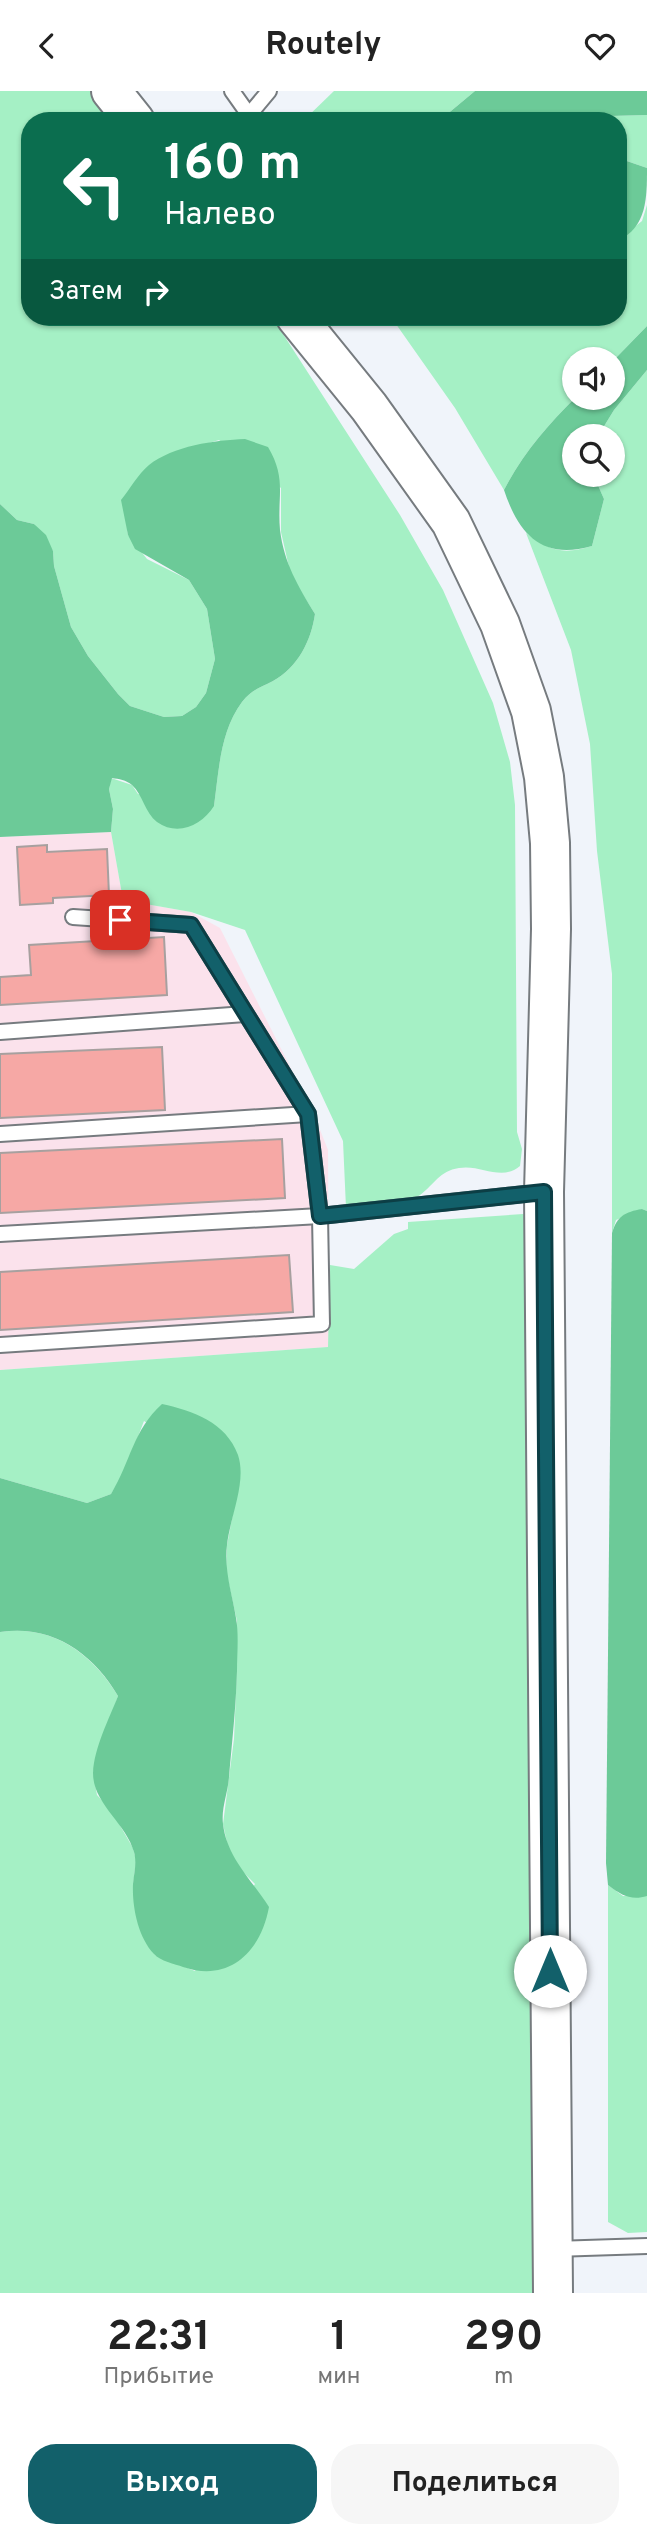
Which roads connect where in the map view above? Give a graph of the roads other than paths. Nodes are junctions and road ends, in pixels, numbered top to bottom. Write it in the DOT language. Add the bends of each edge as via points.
graph roads {
  1 [pos="111,91"];
  2 [pos="232,91"];
  3 [pos="269,91"];
  4 [pos="128,112"];
  5 [pos="244,112"];
  6 [pos="252,112"];
  7 [pos="303,326"];
  8 [pos="73,917"];
  9 [pos="245,1014"];
  10 [pos="0,1033"];
  11 [pos="308,1114"];
  12 [pos="0,1135"];
  13 [pos="544,1192"];
  14 [pos="320,1216"];
  15 [pos="0,1234"];
  16 [pos="0,1345"];
  17 [pos="647,2246"];
  18 [pos="552,2249"];
  19 [pos="553,2293"];
  1 -- 4 [label="main road"];
  2 -- 5 [label="lane"];
  3 -- 6 [label="lane"];
  7 -- 13 [label="main road" via="452,521 499,624 531,711 550,843"];
  8 -- 9 [label="lane" via="191,925"];
  9 -- 10 [label="lane"];
  9 -- 11 [label="lane"];
  11 -- 12 [label="lane"];
  11 -- 14 [label="lane"];
  13 -- 14 [label="lane"];
  13 -- 18 [label="main road"];
  14 -- 15 [label="lane"];
  14 -- 16 [label="lane" via="322,1324"];
  17 -- 18 [label="lane"];
  18 -- 19 [label="main road"];
}
